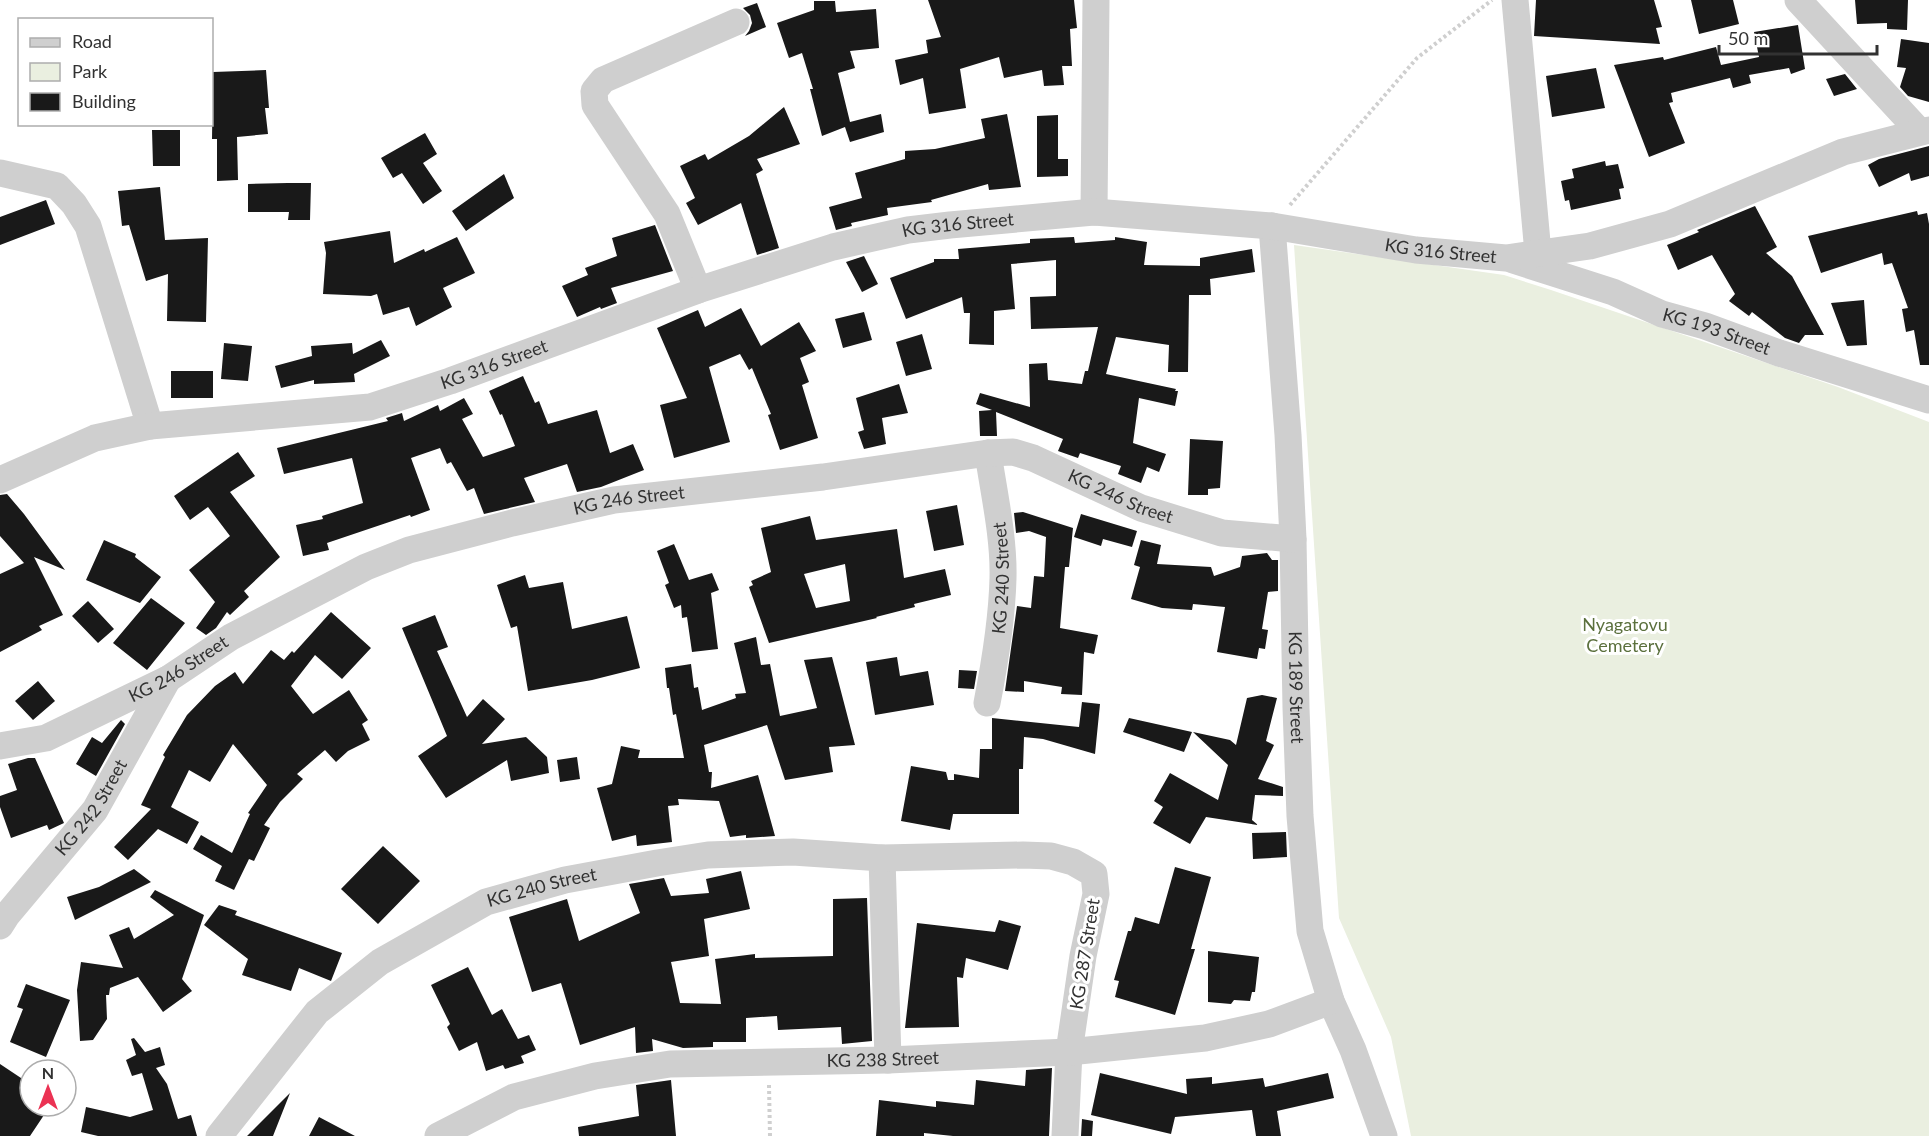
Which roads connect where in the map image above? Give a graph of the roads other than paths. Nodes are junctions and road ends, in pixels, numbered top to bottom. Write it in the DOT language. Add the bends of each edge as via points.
graph roads {
  1 [pos="1096,0"];
  2 [pos="1515,0"];
  3 [pos="1798,0"];
  4 [pos="736,22"];
  5 [pos="1924,130"];
  6 [pos="0,173"];
  7 [pos="1094,212"];
  8 [pos="1272,226"];
  9 [pos="1538,254"];
  10 [pos="1506,258"];
  11 [pos="698,290"];
  12 [pos="1929,400"];
  13 [pos="150,426"];
  14 [pos="988,453"];
  15 [pos="0,480"];
  16 [pos="1293,538"];
  17 [pos="168,679"];
  18 [pos="987,703"];
  19 [pos="0,746"];
  20 [pos="958,856"];
  21 [pos="882,858"];
  22 [pos="0,926"];
  23 [pos="1332,1001"];
  24 [pos="1069,1052"];
  25 [pos="888,1060"];
  26 [pos="219,1136"];
  27 [pos="438,1136"];
  28 [pos="1065,1136"];
  29 [pos="1384,1136"];
  1 -- 7 [label="street"];
  2 -- 9 [label="street"];
  3 -- 5 [label="street"];
  4 -- 11 [label="street" via="603,80 594,91 596,105 667,214"];
  5 -- 9 [label="street, KG 316 Street" via="1843,152 1670,224 1590,246"];
  6 -- 13 [label="street" via="57,186 88,226"];
  7 -- 8 [label="street, KG 316 Street"];
  7 -- 11 [label="street, KG 316 Street" via="908,230 832,247"];
  8 -- 10 [label="street, KG 316 Street" via="1416,250"];
  8 -- 16 [label="street, KG 189 Street"];
  9 -- 10 [label="street, KG 316 Street"];
  10 -- 12 [label="street, KG 193 Street" via="1613,292 1662,314"];
  11 -- 13 [label="street, KG 316 Street" via="370,408"];
  13 -- 15 [label="street, KG 316 Street" via="95,438"];
  14 -- 16 [label="street, KG 246 Street" via="1013,452 1033,458 1142,508 1222,533"];
  14 -- 17 [label="street, KG 246 Street" via="823,477 614,500 409,550 366,567 231,637"];
  14 -- 18 [label="street, KG 240 Street" via="1003,577"];
  16 -- 23 [label="street, KG 189 Street" via="1299,794 1309,920"];
  17 -- 19 [label="street, KG 246 Street" via="46,738"];
  17 -- 22 [label="street, KG 242 Street" via="95,810"];
  20 -- 21 [label="street, KG 240 Street"];
  20 -- 24 [label="street, KG 287 Street" via="1051,856 1094,874 1096,894"];
  21 -- 25 [label="street"];
  21 -- 26 [label="street, KG 240 Street" via="793,852 708,855 565,880 486,902 380,962 317,1012"];
  23 -- 24 [label="street, KG 238 Street" via="1269,1024 1204,1038"];
  23 -- 29 [label="street, KG 189 Street"];
  24 -- 25 [label="street, KG 238 Street"];
  24 -- 28 [label="street, KG 287 Street"];
  25 -- 27 [label="street, KG 238 Street" via="670,1064 596,1076 514,1097"];
}
